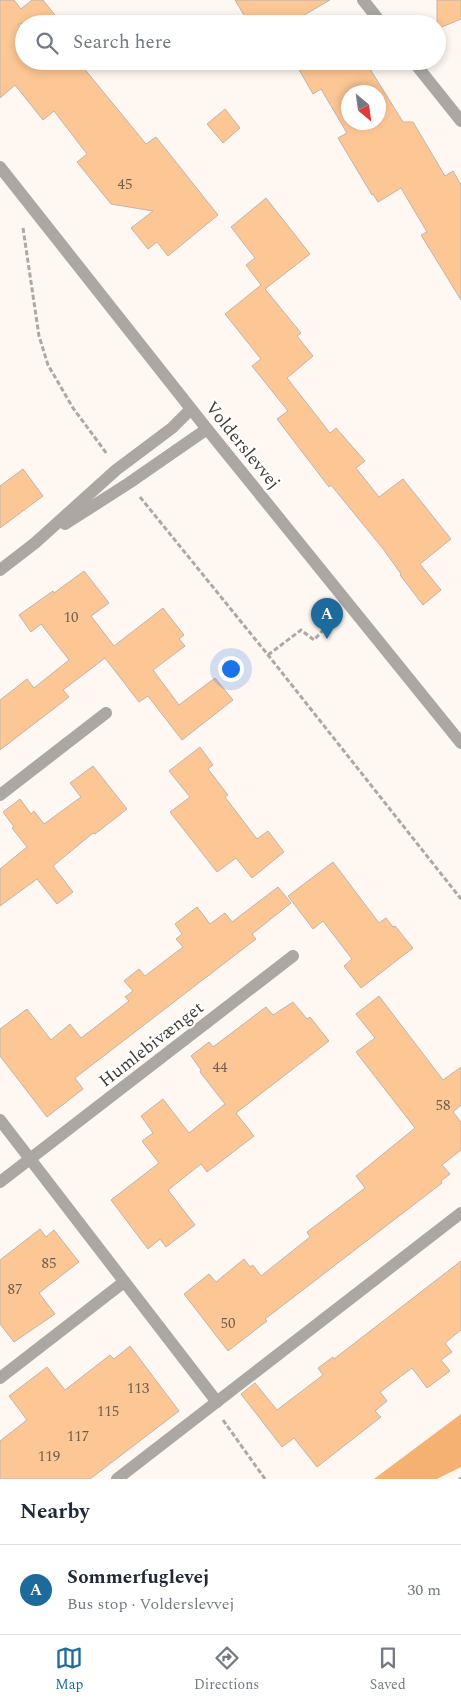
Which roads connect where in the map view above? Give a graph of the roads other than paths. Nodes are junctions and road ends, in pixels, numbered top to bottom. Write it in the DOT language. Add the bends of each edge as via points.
graph roads {
  1 [pos="363,0"];
  2 [pos="375,15"];
  3 [pos="420,70"];
  4 [pos="461,121"];
  5 [pos="0,167"];
  6 [pos="191,409"];
  7 [pos="206,429"];
  8 [pos="35,543"];
  9 [pos="0,570"];
  10 [pos="106,714"];
  11 [pos="461,743"];
  12 [pos="0,795"];
  13 [pos="293,956"];
  14 [pos="0,1120"];
  15 [pos="30,1159"];
  16 [pos="0,1182"];
  17 [pos="461,1212"];
  18 [pos="124,1282"];
  19 [pos="0,1378"];
  20 [pos="214,1404"];
  21 [pos="117,1479"];
  1 -- 2 [label="street"];
  3 -- 4 [label="street"];
  5 -- 6 [label="street, Volderslevvej"];
  6 -- 7 [label="street, Volderslevvej"];
  6 -- 8 [label="street" via="172,428 118,468"];
  7 -- 8 [label="street"];
  7 -- 11 [label="street, Volderslevvej"];
  8 -- 9 [label="street"];
  10 -- 12 [label="street"];
  13 -- 15 [label="street, Humlebivænget"];
  14 -- 15 [label="street"];
  15 -- 16 [label="street, Humlebivænget"];
  15 -- 18 [label="street"];
  17 -- 20 [label="street"];
  18 -- 19 [label="street"];
  18 -- 20 [label="street"];
  20 -- 21 [label="street"];
}
